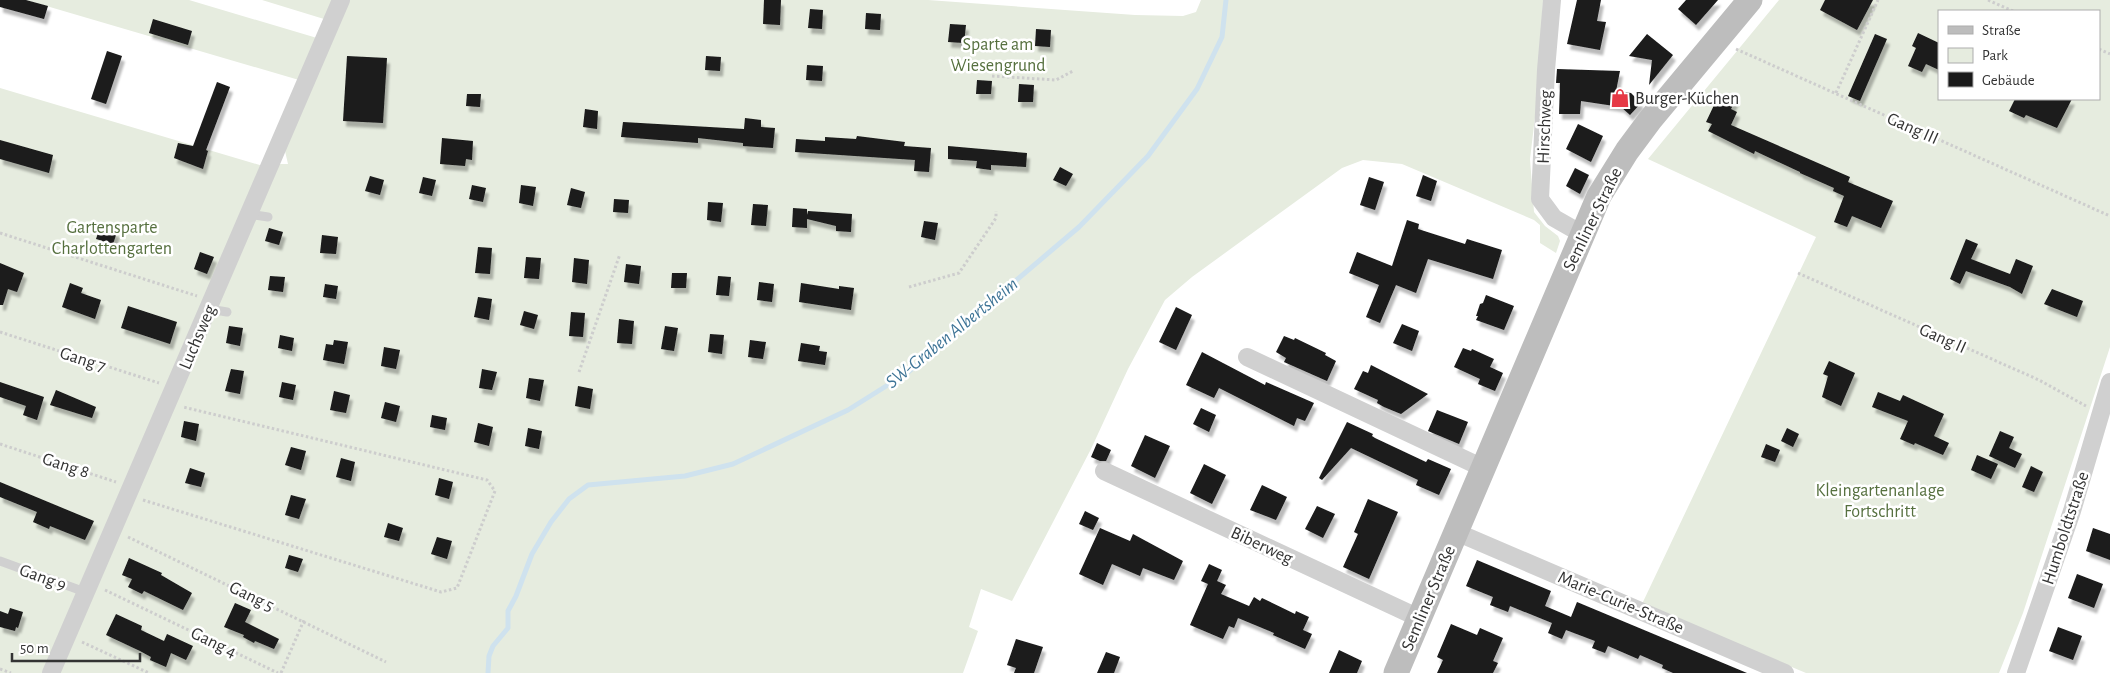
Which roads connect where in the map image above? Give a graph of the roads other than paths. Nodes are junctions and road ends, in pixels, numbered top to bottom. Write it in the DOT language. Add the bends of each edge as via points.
graph roads {
  1 [pos="341,0"];
  2 [pos="1552,0"];
  3 [pos="1750,0"];
  4 [pos="248,214"];
  5 [pos="268,217"];
  6 [pos="1582,234"];
  7 [pos="211,305"];
  8 [pos="226,312"];
  9 [pos="1246,357"];
  10 [pos="2109,391"];
  11 [pos="1483,468"];
  12 [pos="1104,471"];
  13 [pos="1456,532"];
  14 [pos="0,561"];
  15 [pos="85,592"];
  16 [pos="1419,618"];
  17 [pos="51,673"];
  18 [pos="1396,673"];
  19 [pos="1785,673"];
  20 [pos="2016,673"];
  1 -- 4 [label="street, Luchsweg"];
  2 -- 6 [label="street, Hirschweg" via="1540,199 1554,218"];
  3 -- 6 [label="street, Semliner Straße" via="1626,151 1599,196"];
  4 -- 5 [label="lane"];
  4 -- 7 [label="street, Luchsweg"];
  6 -- 11 [label="street, Semliner Straße"];
  7 -- 8 [label="lane"];
  7 -- 15 [label="street, Luchsweg"];
  9 -- 11 [label="street"];
  10 -- 20 [label="street, Humboldtstraße"];
  11 -- 13 [label="street, Semliner Straße"];
  12 -- 16 [label="street, Biberweg"];
  13 -- 16 [label="street, Semliner Straße"];
  13 -- 19 [label="street, Marie-Curie-Straße"];
  14 -- 15 [label="lane, Gang 9"];
  15 -- 17 [label="street, Luchsweg"];
  16 -- 18 [label="street, Semliner Straße"];
}
